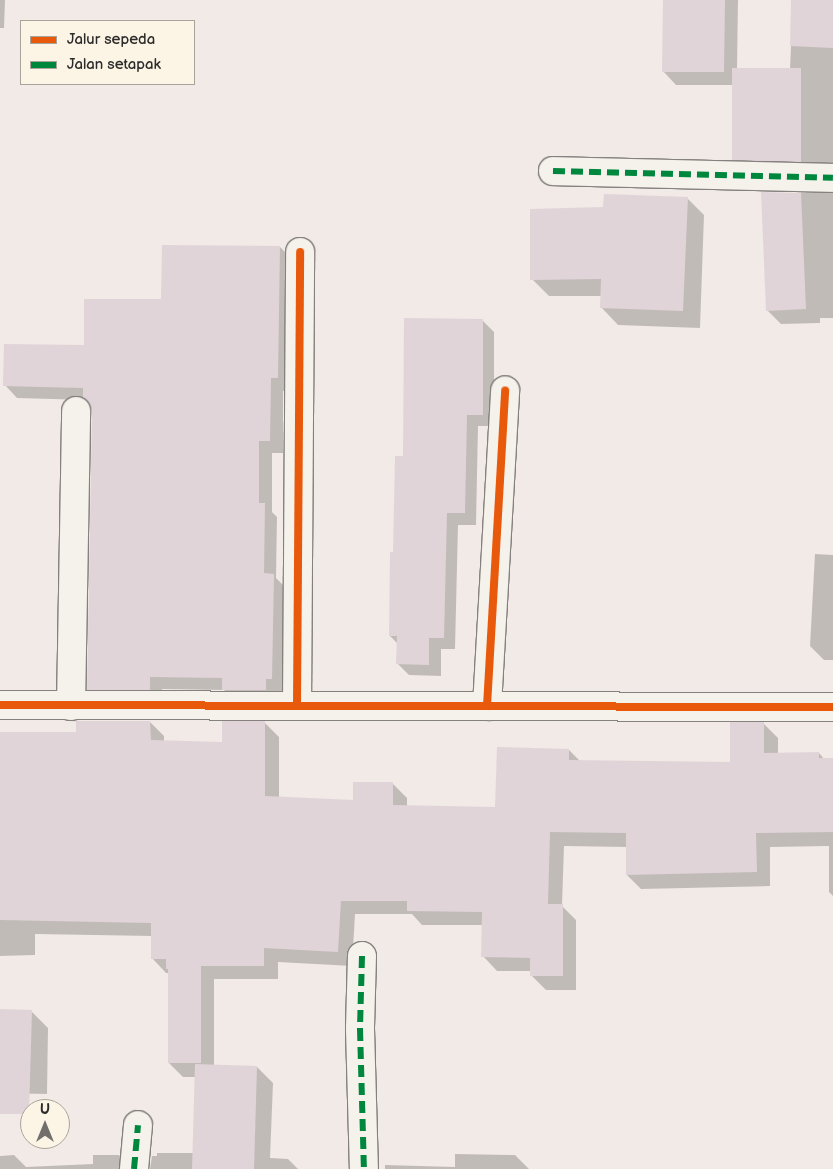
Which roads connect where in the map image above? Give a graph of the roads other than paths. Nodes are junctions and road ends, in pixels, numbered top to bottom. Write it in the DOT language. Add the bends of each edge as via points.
graph roads {
  1 [pos="553,171"];
  2 [pos="833,178"];
  3 [pos="300,252"];
  4 [pos="505,391"];
  5 [pos="76,410"];
  6 [pos="297,705"];
  7 [pos="0,706"];
  8 [pos="71,706"];
  9 [pos="487,706"];
  10 [pos="833,707"];
  11 [pos="362,956"];
  12 [pos="138,1125"];
  13 [pos="134,1169"];
  14 [pos="364,1169"];
  1 -- 2 [label="street"];
  3 -- 6 [label="street"];
  4 -- 9 [label="street"];
  5 -- 8 [label="street"];
  6 -- 8 [label="street"];
  6 -- 9 [label="street"];
  7 -- 8 [label="street"];
  9 -- 10 [label="street"];
  11 -- 14 [label="street" via="360,1030"];
  12 -- 13 [label="street"];
}
